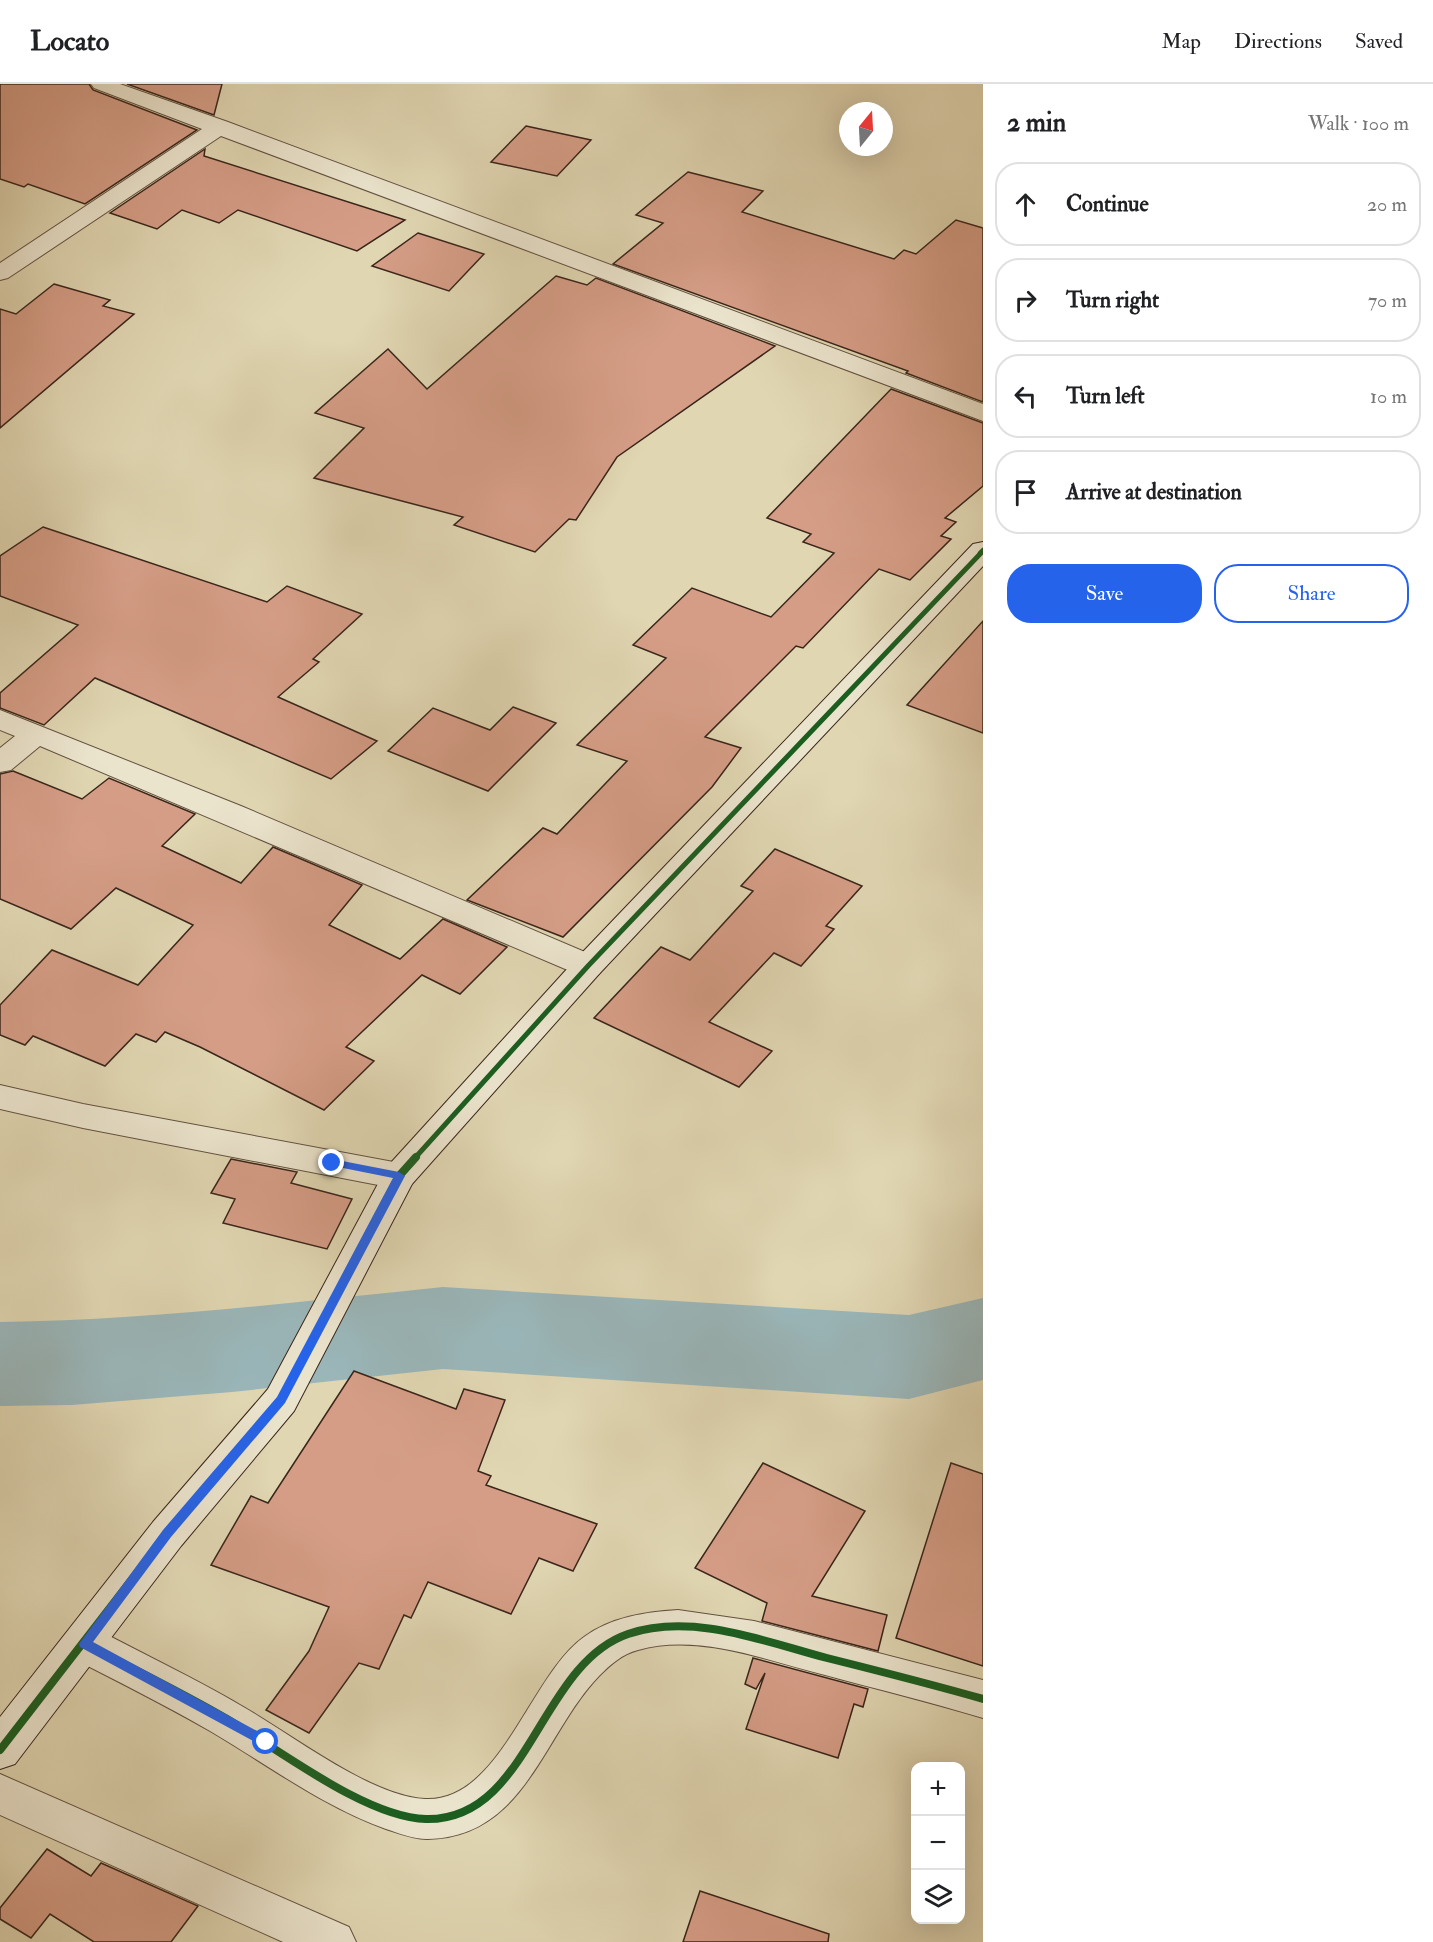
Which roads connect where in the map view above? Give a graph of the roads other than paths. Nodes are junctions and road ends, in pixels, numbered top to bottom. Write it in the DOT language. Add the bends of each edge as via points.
graph roads {
  1 [pos="101,84"];
  2 [pos="220,127"];
  3 [pos="0,273"];
  4 [pos="983,413"];
  5 [pos="983,550"];
  6 [pos="0,719"];
  7 [pos="35,735"];
  8 [pos="0,763"];
  9 [pos="588,966"];
  10 [pos="0,1097"];
  11 [pos="399,1176"];
  12 [pos="85,1644"];
  13 [pos="983,1699"];
  14 [pos="0,1750"];
  15 [pos="0,1794"];
  16 [pos="333,1942"];
  1 -- 2 [label="street"];
  2 -- 3 [label="street"];
  2 -- 4 [label="street"];
  5 -- 9 [label="street"];
  6 -- 7 [label="street"];
  7 -- 8 [label="street"];
  7 -- 9 [label="street" via="230,813"];
  9 -- 11 [label="street"];
  10 -- 11 [label="street"];
  11 -- 12 [label="street" via="281,1400 167,1534"];
  12 -- 13 [label="street" via="226,1718 344,1790 388,1809 425,1819 458,1817 489,1796 580,1668 602,1648 625,1635 654,1628 708,1628"];
  12 -- 14 [label="street"];
  15 -- 16 [label="street"];
}
